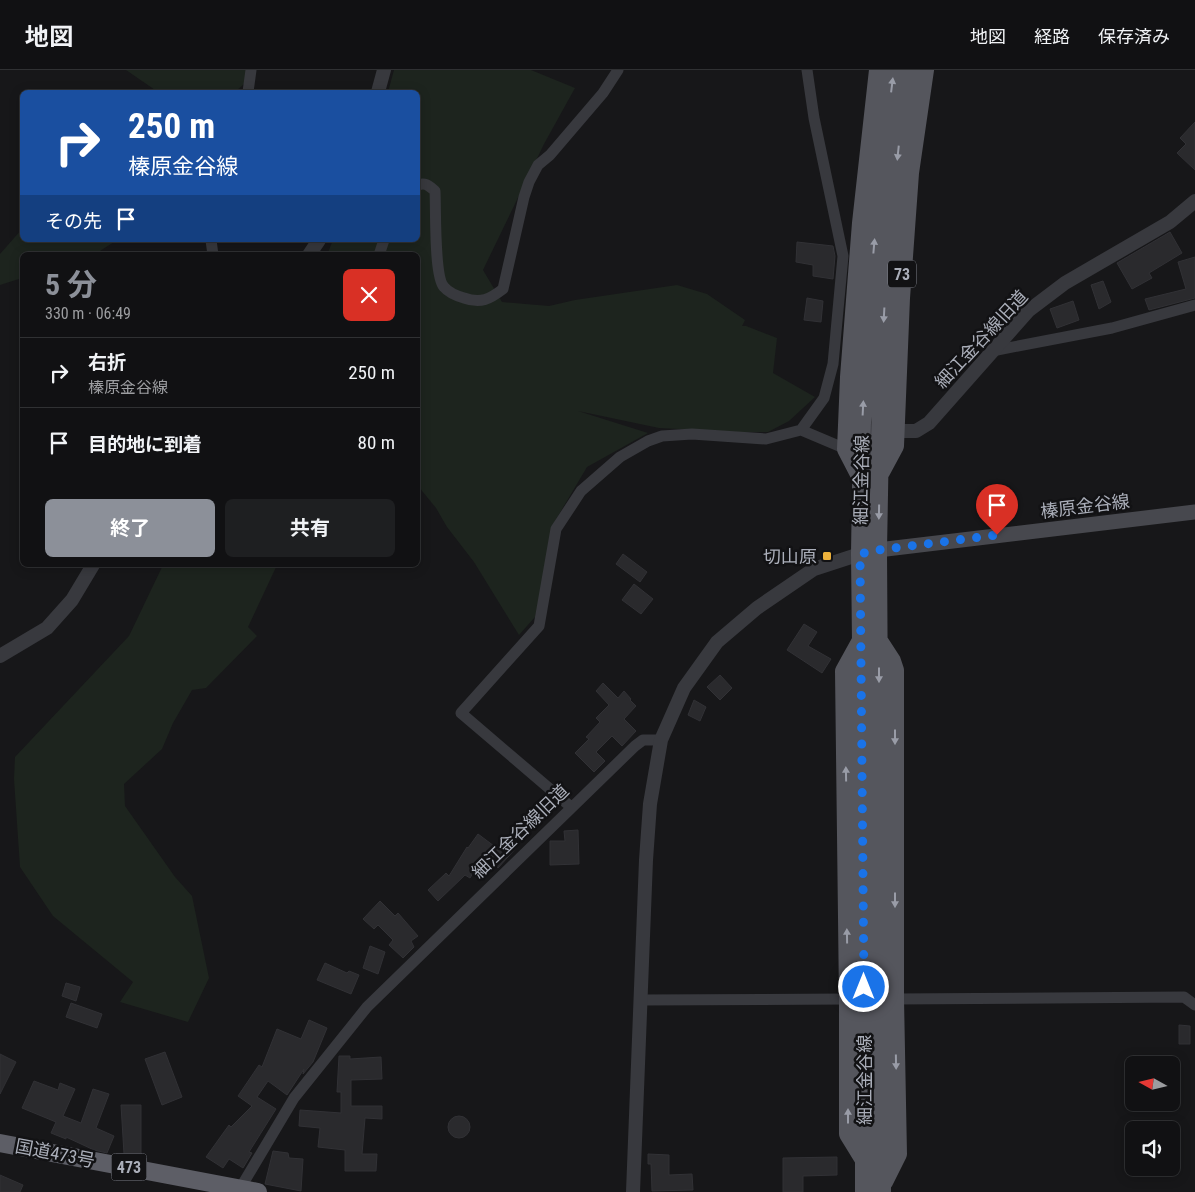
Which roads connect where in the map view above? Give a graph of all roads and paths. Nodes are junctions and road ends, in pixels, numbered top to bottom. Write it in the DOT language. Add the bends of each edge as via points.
graph roads {
  1 [pos="250,70"];
  2 [pos="384,70"];
  3 [pos="618,70"];
  4 [pos="807,70"];
  5 [pos="878,70"];
  6 [pos="894,70"];
  7 [pos="908,70"];
  8 [pos="925,70"];
  9 [pos="248,90"];
  10 [pos="379,90"];
  11 [pos="420,184"];
  12 [pos="1195,201"];
  13 [pos="1195,305"];
  14 [pos="992,351"];
  15 [pos="801,430"];
  16 [pos="896,431"];
  17 [pos="846,449"];
  18 [pos="880,476"];
  19 [pos="861,478"];
  20 [pos="1195,512"];
  21 [pos="878,550"];
  22 [pos="860,554"];
  23 [pos="92,567"];
  24 [pos="861,640"];
  25 [pos="879,640"];
  26 [pos="0,656"];
  27 [pos="661,740"];
  28 [pos="571,807"];
  29 [pos="848,998"];
  30 [pos="895,999"];
  31 [pos="640,1000"];
  32 [pos="1195,1005"];
  33 [pos="0,1143"];
  34 [pos="864,1160"];
  35 [pos="882,1189"];
  36 [pos="239,1190"];
  37 [pos="258,1192"];
  38 [pos="633,1192"];
  39 [pos="864,1192"];
  1 -- 9 [label="street"];
  2 -- 10 [label="street"];
  3 -- 11 [label="street" via="591,107 538,165 528,182 503,289 494,295 480,302 454,295 443,287 438,272 435,191 428,184"];
  4 -- 15 [label="street" via="844,256 833,364 824,398"];
  5 -- 17 [label="main road" via="861,223"];
  19 -- 6 [label="main road, 細江金谷線 / 73, one-way" via="871,286"];
  7 -- 18 [label="main road, 細江金谷線 / 73, one-way" via="884,311"];
  8 -- 16 [label="main road, 73" via="910,173"];
  12 -- 14 [label="street, 細江金谷線旧道" via="1170,222 1058,288 1028,310"];
  13 -- 14 [label="street" via="1112,328"];
  14 -- 16 [label="street, 細江金谷線旧道" via="929,423 916,431"];
  15 -- 17 [label="street"];
  15 -- 28 [label="street" via="766,439 692,434 662,436 648,441 620,458 581,491 556,528 538,626 461,713"];
  16 -- 18 [label="main road, 73" via="895,446"];
  17 -- 19 [label="main road"];
  18 -- 21 [label="main road, 細江金谷線 / 73, one-way"];
  19 -- 22 [label="main road, 細江金谷線 / 73"];
  20 -- 21 [label="main road, 榛原金谷線"];
  21 -- 22 [label="main road, 榛原金谷線"];
  21 -- 25 [label="main road, 細江金谷線 / 73"];
  22 -- 24 [label="main road, 細江金谷線 / 73"];
  22 -- 27 [label="street" via="814,569 756,608 717,642 684,688"];
  23 -- 26 [label="street" via="72,600 47,628"];
  29 -- 24 [label="main road, one-way" via="844,672"];
  24 -- 34 [label="main road, 細江金谷線 / 73"];
  25 -- 30 [label="main road, one-way" via="895,670"];
  25 -- 35 [label="main road, 細江金谷線 / 73, one-way"];
  27 -- 28 [label="street, 細江金谷線旧道" via="642,740"];
  27 -- 31 [label="street" via="650,804"];
  28 -- 36 [label="street, 細江金谷線旧道" via="367,1007 294,1098"];
  29 -- 31 [label="street"];
  34 -- 29 [label="main road, one-way" via="848,1134"];
  30 -- 32 [label="street" via="1184,997"];
  30 -- 35 [label="main road, one-way" via="898,1154"];
  31 -- 38 [label="street"];
  33 -- 36 [label="highway, 国道473号 / 473"];
  34 -- 39 [label="main road, 細江金谷線 / 73"];
  36 -- 37 [label="highway, 国道473号 / 473"];
}
